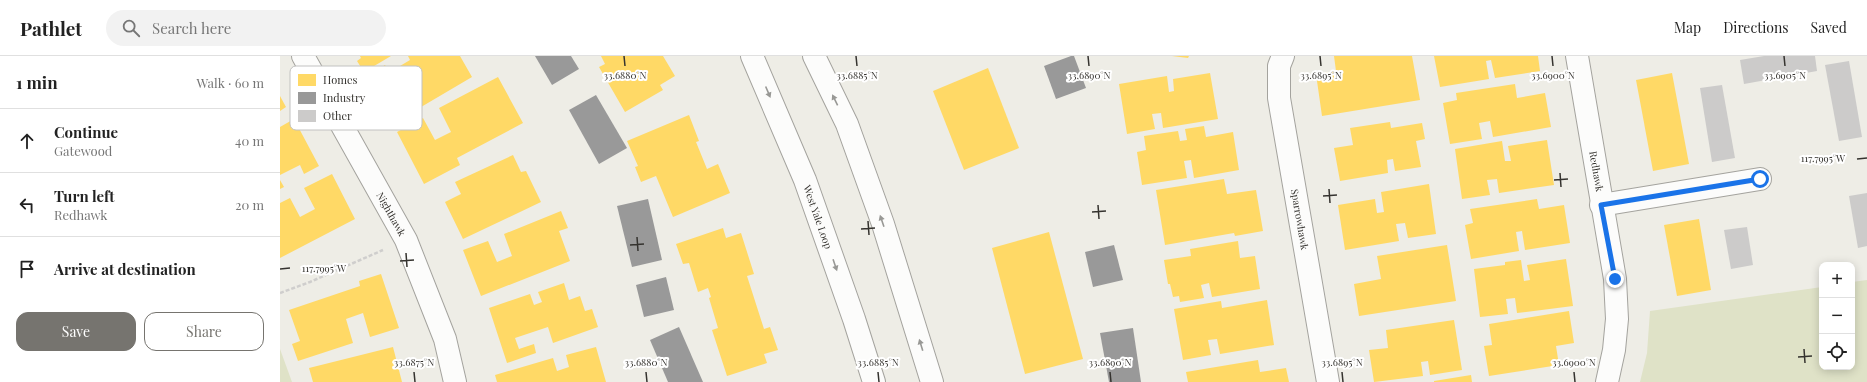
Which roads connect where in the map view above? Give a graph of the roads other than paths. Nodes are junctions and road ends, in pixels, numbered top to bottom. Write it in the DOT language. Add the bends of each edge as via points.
graph roads {
  1 [pos="303,56"];
  2 [pos="752,56"];
  3 [pos="814,56"];
  4 [pos="1283,56"];
  5 [pos="1576,56"];
  6 [pos="309,66"];
  7 [pos="344,130"];
  8 [pos="1760,179"];
  9 [pos="1601,205"];
  10 [pos="455,382"];
  11 [pos="874,382"];
  12 [pos="932,382"];
  13 [pos="1328,382"];
  14 [pos="1608,382"];
  1 -- 6 [label="street, Nighthawk"];
  2 -- 11 [label="street, West Yale Loop, one-way" via="806,180"];
  12 -- 3 [label="street, one-way" via="883,224 847,124"];
  4 -- 13 [label="street, Sparrowhawk" via="1279,66 1279,98"];
  5 -- 9 [label="street, Redhawk"];
  7 -- 10 [label="street, Nighthawk" via="406,240 445,340"];
  8 -- 9 [label="street"];
  9 -- 14 [label="street, Redhawk" via="1615,279 1617,319"];
}
